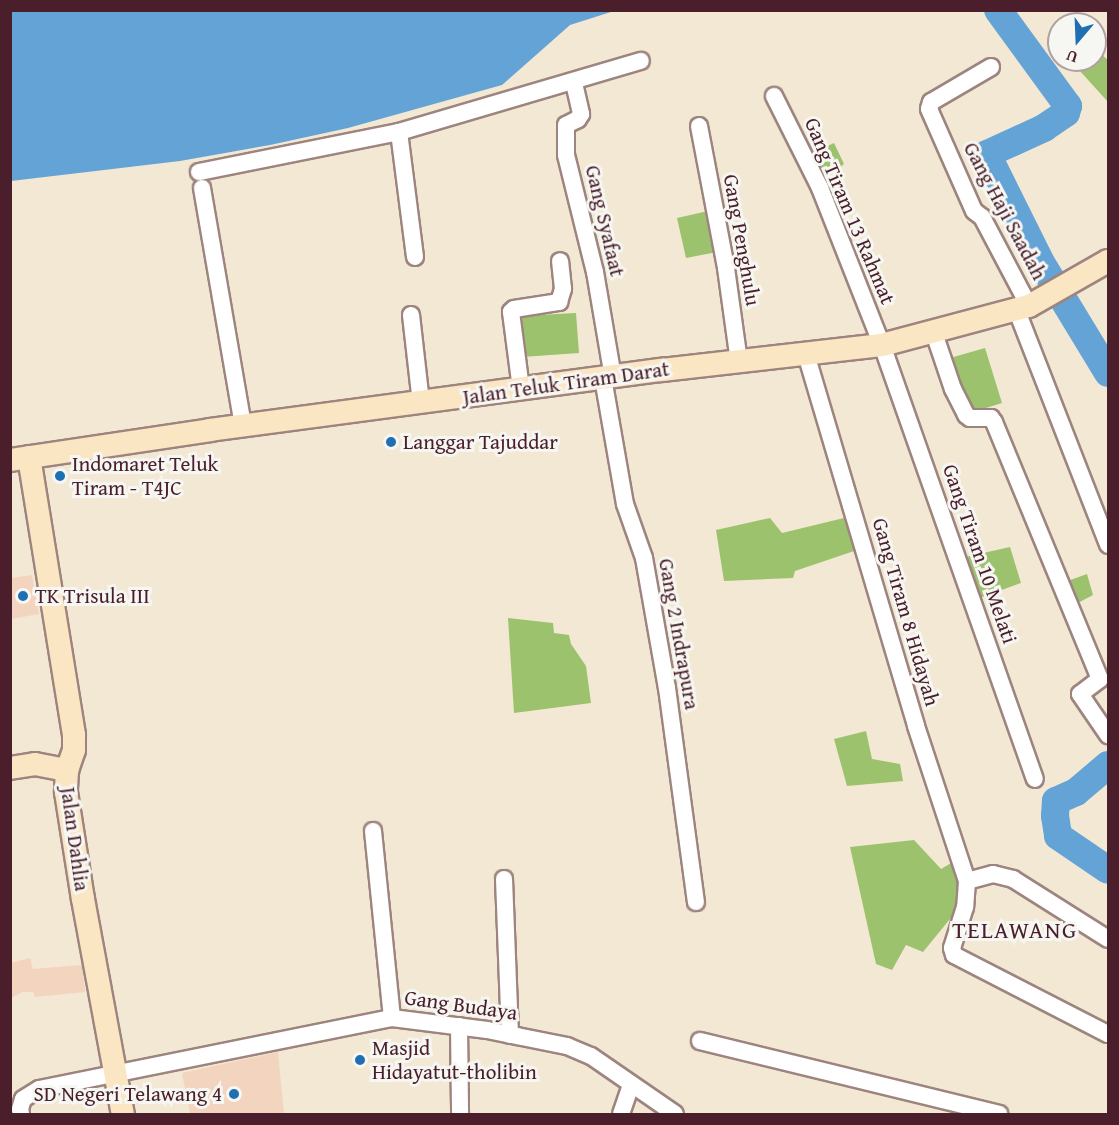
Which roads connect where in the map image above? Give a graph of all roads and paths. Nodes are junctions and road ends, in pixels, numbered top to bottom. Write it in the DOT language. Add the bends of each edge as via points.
graph roads {
  1 [pos="641,61"];
  2 [pos="991,67"];
  3 [pos="574,83"];
  4 [pos="774,96"];
  5 [pos="699,126"];
  6 [pos="399,132"];
  7 [pos="415,256"];
  8 [pos="560,261"];
  9 [pos="1108,261"];
  10 [pos="1023,308"];
  11 [pos="411,315"];
  12 [pos="934,333"];
  13 [pos="882,345"];
  14 [pos="806,354"];
  15 [pos="739,362"];
  16 [pos="608,377"];
  17 [pos="521,389"];
  18 [pos="422,402"];
  19 [pos="243,426"];
  20 [pos="15,458"];
  21 [pos="1108,545"];
  22 [pos="1108,735"];
  23 [pos="10,768"];
  24 [pos="67,770"];
  25 [pos="1035,778"];
  26 [pos="373,831"];
  27 [pos="504,879"];
  28 [pos="967,881"];
  29 [pos="696,902"];
  30 [pos="1108,939"];
  31 [pos="392,1018"];
  32 [pos="459,1026"];
  33 [pos="1108,1034"];
  34 [pos="510,1035"];
  35 [pos="700,1041"];
  36 [pos="117,1075"];
  37 [pos="631,1085"];
  38 [pos="21,1114"];
  39 [pos="123,1114"];
  40 [pos="460,1114"];
  41 [pos="621,1114"];
  42 [pos="675,1114"];
  43 [pos="999,1114"];
  1 -- 3 [label="street"];
  2 -- 10 [label="street, Gang Haji Saadah" via="931,102 929,109"];
  3 -- 6 [label="street"];
  3 -- 16 [label="street, Gang Syafaat" via="581,114 566,125 566,155 595,272"];
  4 -- 13 [label="street, Gang Tiram 13 Rahmat" via="820,188"];
  5 -- 15 [label="street, Gang Penghulu"];
  6 -- 7 [label="street"];
  6 -- 19 [label="street" via="201,180"];
  8 -- 17 [label="street" via="563,297 559,302 511,312"];
  9 -- 10 [label="street, Jalan Teluk Tiram Darat"];
  10 -- 12 [label="street, Jalan Teluk Tiram Darat"];
  10 -- 21 [label="street, Gang Haji Saadah"];
  11 -- 18 [label="street"];
  12 -- 13 [label="street, Jalan Teluk Tiram Darat"];
  12 -- 22 [label="street" via="966,415 991,418 994,422 1100,679 1080,694"];
  13 -- 14 [label="street, Jalan Teluk Tiram Darat"];
  13 -- 25 [label="street, Gang Tiram 10 Melati"];
  14 -- 15 [label="street, Jalan Teluk Tiram Darat"];
  14 -- 28 [label="street, Gang Tiram 8 Hidayah" via="916,726"];
  15 -- 16 [label="street, Jalan Teluk Tiram Darat"];
  16 -- 17 [label="street, Jalan Teluk Tiram Darat"];
  16 -- 29 [label="street, Gang 2 Indrapura" via="625,504 644,558 667,688"];
  17 -- 18 [label="street, Jalan Teluk Tiram Darat"];
  18 -- 19 [label="street, Jalan Teluk Tiram Darat"];
  19 -- 20 [label="street, Jalan Teluk Tiram Darat"];
  20 -- 24 [label="street, Jalan Dahlia" via="74,735"];
  23 -- 24 [label="street" via="35,764"];
  24 -- 36 [label="street, Jalan Dahlia" via="66,792 83,899"];
  26 -- 31 [label="street"];
  27 -- 34 [label="street"];
  28 -- 30 [label="street" via="993,874 1013,879"];
  28 -- 33 [label="street" via="954,955"];
  31 -- 32 [label="street, Gang Budaya"];
  31 -- 36 [label="street, Gang Budaya"];
  32 -- 34 [label="street, Gang Budaya"];
  32 -- 40 [label="street"];
  34 -- 37 [label="street, Gang Budaya" via="567,1046 591,1056"];
  35 -- 43 [label="street"];
  36 -- 38 [label="street, Gang Budaya" via="33,1092 20,1104"];
  36 -- 39 [label="street, Jalan Dahlia"];
  37 -- 41 [label="street"];
  37 -- 42 [label="street, Gang Budaya"];
}
